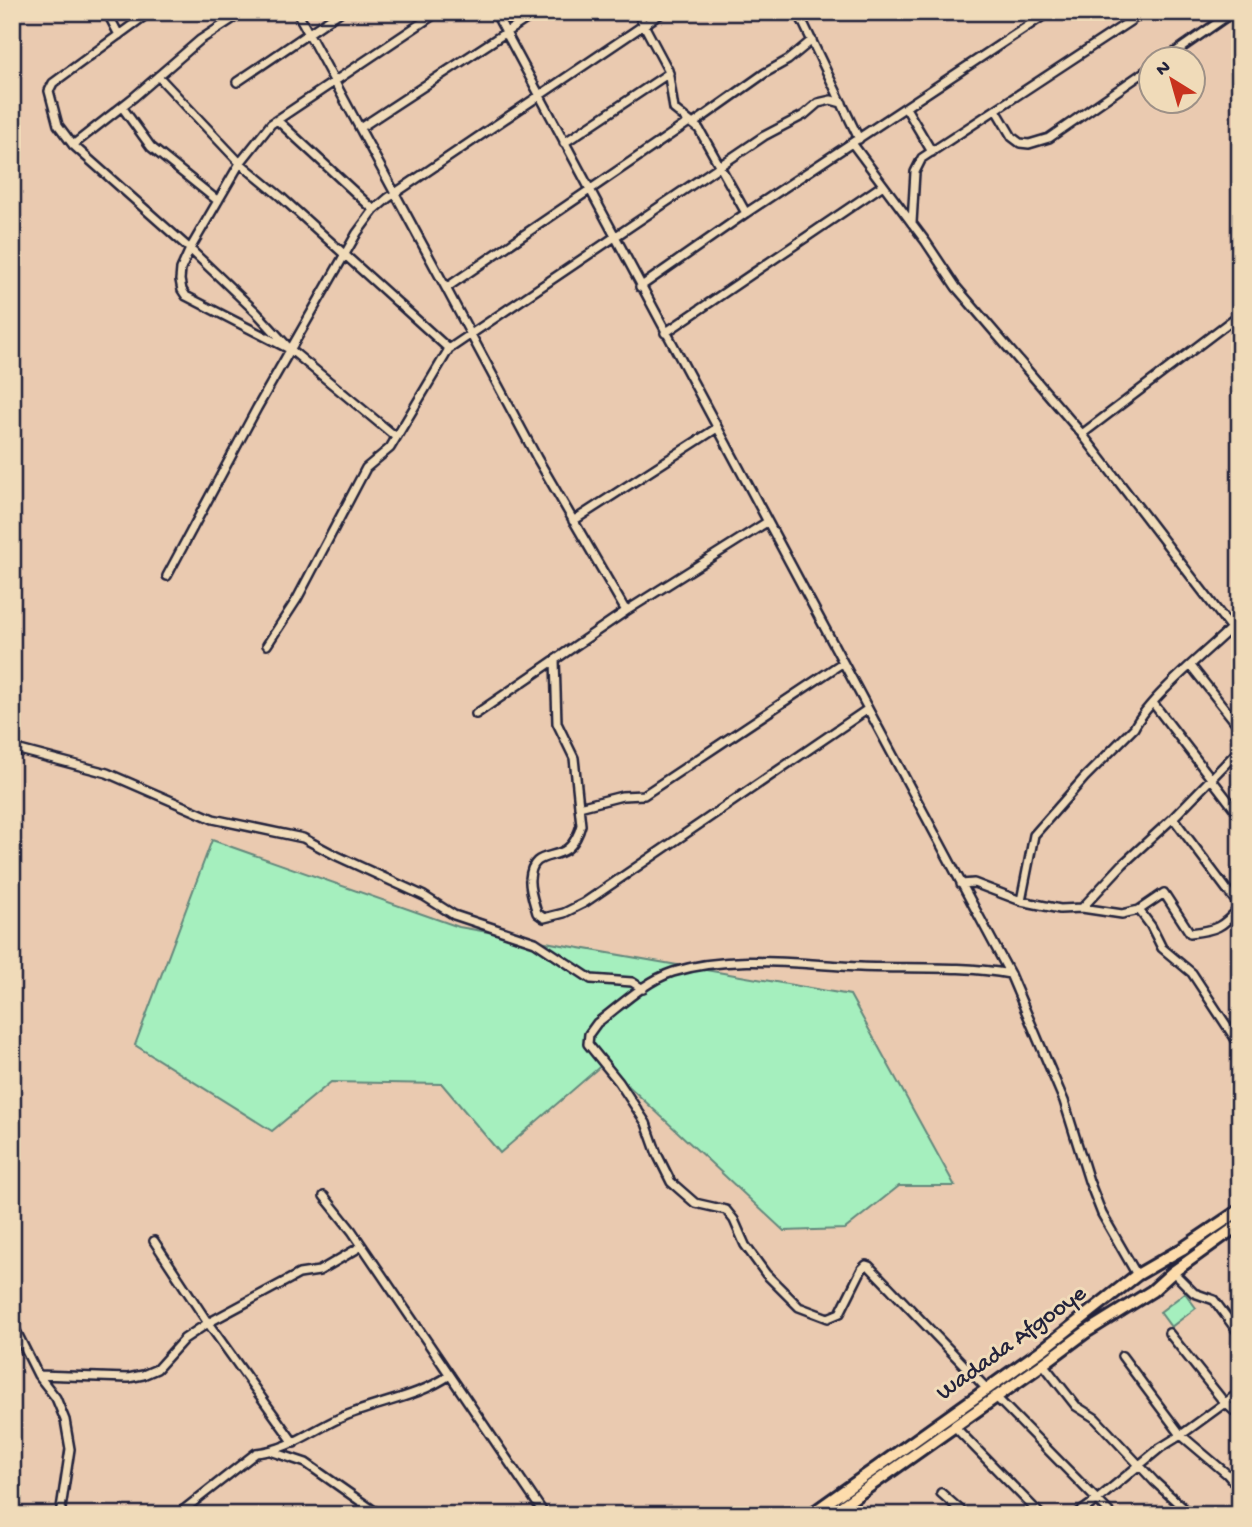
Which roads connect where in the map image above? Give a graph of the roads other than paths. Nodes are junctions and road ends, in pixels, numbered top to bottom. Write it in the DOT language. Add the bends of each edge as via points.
graph roads {
  1 [pos="107,12"];
  2 [pos="150,12"];
  3 [pos="243,12"];
  4 [pos="297,12"];
  5 [pos="341,12"];
  6 [pos="438,12"];
  7 [pos="495,12"];
  8 [pos="537,12"];
  9 [pos="637,12"];
  10 [pos="663,12"];
  11 [pos="798,12"];
  12 [pos="1049,12"];
  13 [pos="1144,12"];
  14 [pos="1237,13"];
  15 [pos="643,27"];
  16 [pos="309,34"];
  17 [pos="506,34"];
  18 [pos="119,35"];
  19 [pos="812,40"];
  20 [pos="1186,46"];
  21 [pos="669,73"];
  22 [pos="158,76"];
  23 [pos="1136,78"];
  24 [pos="237,82"];
  25 [pos="335,82"];
  26 [pos="540,97"];
  27 [pos="842,103"];
  28 [pos="122,107"];
  29 [pos="906,108"];
  30 [pos="996,110"];
  31 [pos="277,120"];
  32 [pos="691,122"];
  33 [pos="360,128"];
  34 [pos="856,141"];
  35 [pos="564,143"];
  36 [pos="73,145"];
  37 [pos="932,152"];
  38 [pos="240,163"];
  39 [pos="720,167"];
  40 [pos="883,185"];
  41 [pos="589,190"];
  42 [pos="393,194"];
  43 [pos="218,201"];
  44 [pos="374,210"];
  45 [pos="746,213"];
  46 [pos="912,223"];
  47 [pos="614,237"];
  48 [pos="190,249"];
  49 [pos="345,254"];
  50 [pos="640,286"];
  51 [pos="446,288"];
  52 [pos="1240,314"];
  53 [pos="665,333"];
  54 [pos="472,335"];
  55 [pos="291,349"];
  56 [pos="449,349"];
  57 [pos="717,428"];
  58 [pos="1082,434"];
  59 [pos="396,438"];
  60 [pos="573,521"];
  61 [pos="767,522"];
  62 [pos="167,576"];
  63 [pos="626,611"];
  64 [pos="1231,628"];
  65 [pos="1240,640"];
  66 [pos="267,645"];
  67 [pos="555,660"];
  68 [pos="842,663"];
  69 [pos="1191,666"];
  70 [pos="1153,703"];
  71 [pos="868,709"];
  72 [pos="476,714"];
  73 [pos="1240,728"];
  74 [pos="12,748"];
  75 [pos="1240,748"];
  76 [pos="1210,779"];
  77 [pos="579,807"];
  78 [pos="1240,816"];
  79 [pos="1173,818"];
  80 [pos="961,884"];
  81 [pos="1021,901"];
  82 [pos="1082,908"];
  83 [pos="1139,910"];
  84 [pos="1010,974"];
  85 [pos="643,989"];
  86 [pos="1240,1046"];
  87 [pos="324,1196"];
  88 [pos="1240,1210"];
  89 [pos="1238,1229"];
  90 [pos="154,1241"];
  91 [pos="362,1247"];
  92 [pos="1173,1272"];
  93 [pos="1137,1276"];
  94 [pos="1156,1287"];
  95 [pos="1142,1297"];
  96 [pos="12,1323"];
  97 [pos="208,1323"];
  98 [pos="1169,1333"];
  99 [pos="1240,1335"];
  100 [pos="1122,1356"];
  101 [pos="1043,1364"];
  102 [pos="38,1375"];
  103 [pos="450,1375"];
  104 [pos="991,1392"];
  105 [pos="1240,1392"];
  106 [pos="1224,1402"];
  107 [pos="1240,1416"];
  108 [pos="954,1426"];
  109 [pos="1181,1436"];
  110 [pos="294,1443"];
  111 [pos="272,1451"];
  112 [pos="1140,1466"];
  113 [pos="1240,1489"];
  114 [pos="940,1493"];
  115 [pos="1097,1500"];
  116 [pos="60,1515"];
  117 [pos="177,1515"];
  118 [pos="380,1515"];
  119 [pos="545,1515"];
  120 [pos="810,1515"];
  121 [pos="829,1515"];
  122 [pos="966,1515"];
  123 [pos="1041,1515"];
  124 [pos="1076,1515"];
  125 [pos="1112,1515"];
  126 [pos="1191,1515"];
  1 -- 18 [label="street"];
  2 -- 18 [label="street"];
  3 -- 22 [label="street"];
  4 -- 16 [label="street"];
  5 -- 16 [label="street"];
  6 -- 25 [label="street"];
  7 -- 17 [label="street"];
  8 -- 17 [label="street"];
  9 -- 15 [label="street"];
  10 -- 15 [label="street"];
  11 -- 19 [label="street"];
  12 -- 29 [label="street"];
  13 -- 30 [label="street"];
  14 -- 20 [label="street"];
  15 -- 21 [label="street"];
  15 -- 26 [label="street"];
  16 -- 24 [label="street"];
  16 -- 25 [label="street"];
  17 -- 26 [label="street"];
  17 -- 33 [label="street"];
  18 -- 36 [label="street" via="49,90 58,125"];
  19 -- 27 [label="street"];
  19 -- 32 [label="street"];
  21 -- 32 [label="street" via="674,109"];
  21 -- 35 [label="street"];
  22 -- 28 [label="street"];
  22 -- 38 [label="street"];
  23 -- 30 [label="street" via="1038,142 1020,143"];
  25 -- 31 [label="street"];
  25 -- 33 [label="street"];
  26 -- 35 [label="street"];
  26 -- 42 [label="street"];
  27 -- 34 [label="street"];
  27 -- 39 [label="street" via="818,103"];
  28 -- 36 [label="street"];
  28 -- 43 [label="street" via="151,147"];
  29 -- 34 [label="street"];
  29 -- 37 [label="street"];
  30 -- 37 [label="street"];
  31 -- 38 [label="street"];
  31 -- 44 [label="street"];
  32 -- 39 [label="street"];
  32 -- 41 [label="street"];
  33 -- 42 [label="street"];
  34 -- 40 [label="street"];
  34 -- 45 [label="street"];
  35 -- 41 [label="street"];
  36 -- 48 [label="street"];
  37 -- 46 [label="street" via="920,160 915,172"];
  38 -- 43 [label="street"];
  38 -- 49 [label="street"];
  39 -- 45 [label="street"];
  39 -- 47 [label="street"];
  40 -- 46 [label="street"];
  40 -- 53 [label="street"];
  41 -- 47 [label="street"];
  41 -- 51 [label="street"];
  42 -- 44 [label="street"];
  42 -- 51 [label="street"];
  43 -- 48 [label="street"];
  44 -- 49 [label="street"];
  45 -- 50 [label="street"];
  46 -- 58 [label="street" via="956,287"];
  47 -- 50 [label="street"];
  47 -- 54 [label="street"];
  48 -- 55 [label="street"];
  48 -- 55 [label="street" via="180,279 186,296"];
  49 -- 55 [label="street"];
  49 -- 56 [label="street"];
  50 -- 53 [label="street"];
  51 -- 54 [label="street"];
  52 -- 58 [label="street"];
  53 -- 57 [label="street"];
  54 -- 56 [label="street"];
  54 -- 60 [label="street"];
  55 -- 59 [label="street"];
  55 -- 62 [label="street"];
  56 -- 59 [label="street"];
  57 -- 60 [label="street"];
  57 -- 61 [label="street"];
  58 -- 64 [label="street"];
  59 -- 66 [label="street" via="366,468 297,599"];
  60 -- 63 [label="street"];
  61 -- 63 [label="street"];
  61 -- 68 [label="street"];
  63 -- 67 [label="street"];
  64 -- 65 [label="street"];
  64 -- 69 [label="street"];
  67 -- 72 [label="street"];
  67 -- 77 [label="street" via="557,723 574,758"];
  68 -- 71 [label="street"];
  68 -- 77 [label="street" via="644,795"];
  69 -- 70 [label="street"];
  69 -- 73 [label="street"];
  70 -- 76 [label="street"];
  70 -- 81 [label="street" via="1034,835"];
  71 -- 77 [label="street" via="584,903 544,918 537,913 531,875 538,860 570,846 581,825"];
  71 -- 80 [label="street"];
  74 -- 85 [label="street" via="107,773 213,819 303,838 454,915 535,942 591,979 632,982"];
  75 -- 76 [label="street"];
  76 -- 78 [label="street"];
  76 -- 79 [label="street"];
  79 -- 82 [label="street"];
  79 -- 83 [label="street" via="1240,907 1213,930 1190,933 1164,892"];
  80 -- 81 [label="street" via="974,883"];
  80 -- 84 [label="street"];
  81 -- 82 [label="street" via="1060,909"];
  82 -- 83 [label="street" via="1122,914"];
  83 -- 86 [label="street" via="1162,948 1192,973"];
  84 -- 85 [label="street" via="953,967 760,961 671,973"];
  84 -- 93 [label="street" via="1064,1101 1107,1225"];
  85 -- 104 [label="street" via="597,1023 588,1044 646,1123 671,1182 695,1203 726,1210 765,1274 799,1307 821,1317 840,1313 862,1269 869,1266"];
  87 -- 91 [label="street"];
  88 -- 93 [label="highway, Wadada Afgooye"];
  89 -- 92 [label="highway, Wadada Afgooye"];
  90 -- 97 [label="street"];
  91 -- 97 [label="street" via="319,1271 299,1274"];
  91 -- 103 [label="street"];
  92 -- 94 [label="highway, Wadada Afgooye"];
  92 -- 99 [label="street" via="1194,1293 1214,1300"];
  93 -- 94 [label="highway" via="1152,1278"];
  93 -- 95 [label="highway" via="1133,1290"];
  93 -- 104 [label="highway, Wadada Afgooye"];
  94 -- 95 [label="highway, Wadada Afgooye"];
  95 -- 101 [label="highway, Wadada Afgooye"];
  96 -- 102 [label="street"];
  97 -- 102 [label="street" via="184,1339 157,1369 144,1375"];
  97 -- 110 [label="street"];
  98 -- 106 [label="street"];
  100 -- 109 [label="street"];
  101 -- 104 [label="highway, Wadada Afgooye"];
  101 -- 112 [label="street" via="1076,1406 1095,1418"];
  102 -- 116 [label="street" via="56,1398 70,1449"];
  103 -- 110 [label="street" via="435,1385 340,1418"];
  103 -- 119 [label="street"];
  104 -- 108 [label="highway, Wadada Afgooye"];
  104 -- 115 [label="street"];
  104 -- 120 [label="highway, Wadada Afgooye"];
  105 -- 106 [label="street"];
  106 -- 107 [label="street"];
  106 -- 109 [label="street"];
  108 -- 121 [label="highway, Wadada Afgooye"];
  108 -- 123 [label="street"];
  109 -- 112 [label="street"];
  109 -- 113 [label="street"];
  110 -- 111 [label="street"];
  111 -- 117 [label="street" via="256,1453"];
  111 -- 118 [label="street" via="306,1463"];
  112 -- 115 [label="street"];
  112 -- 126 [label="street"];
  114 -- 122 [label="street"];
  115 -- 124 [label="street"];
  115 -- 125 [label="street"];
}
